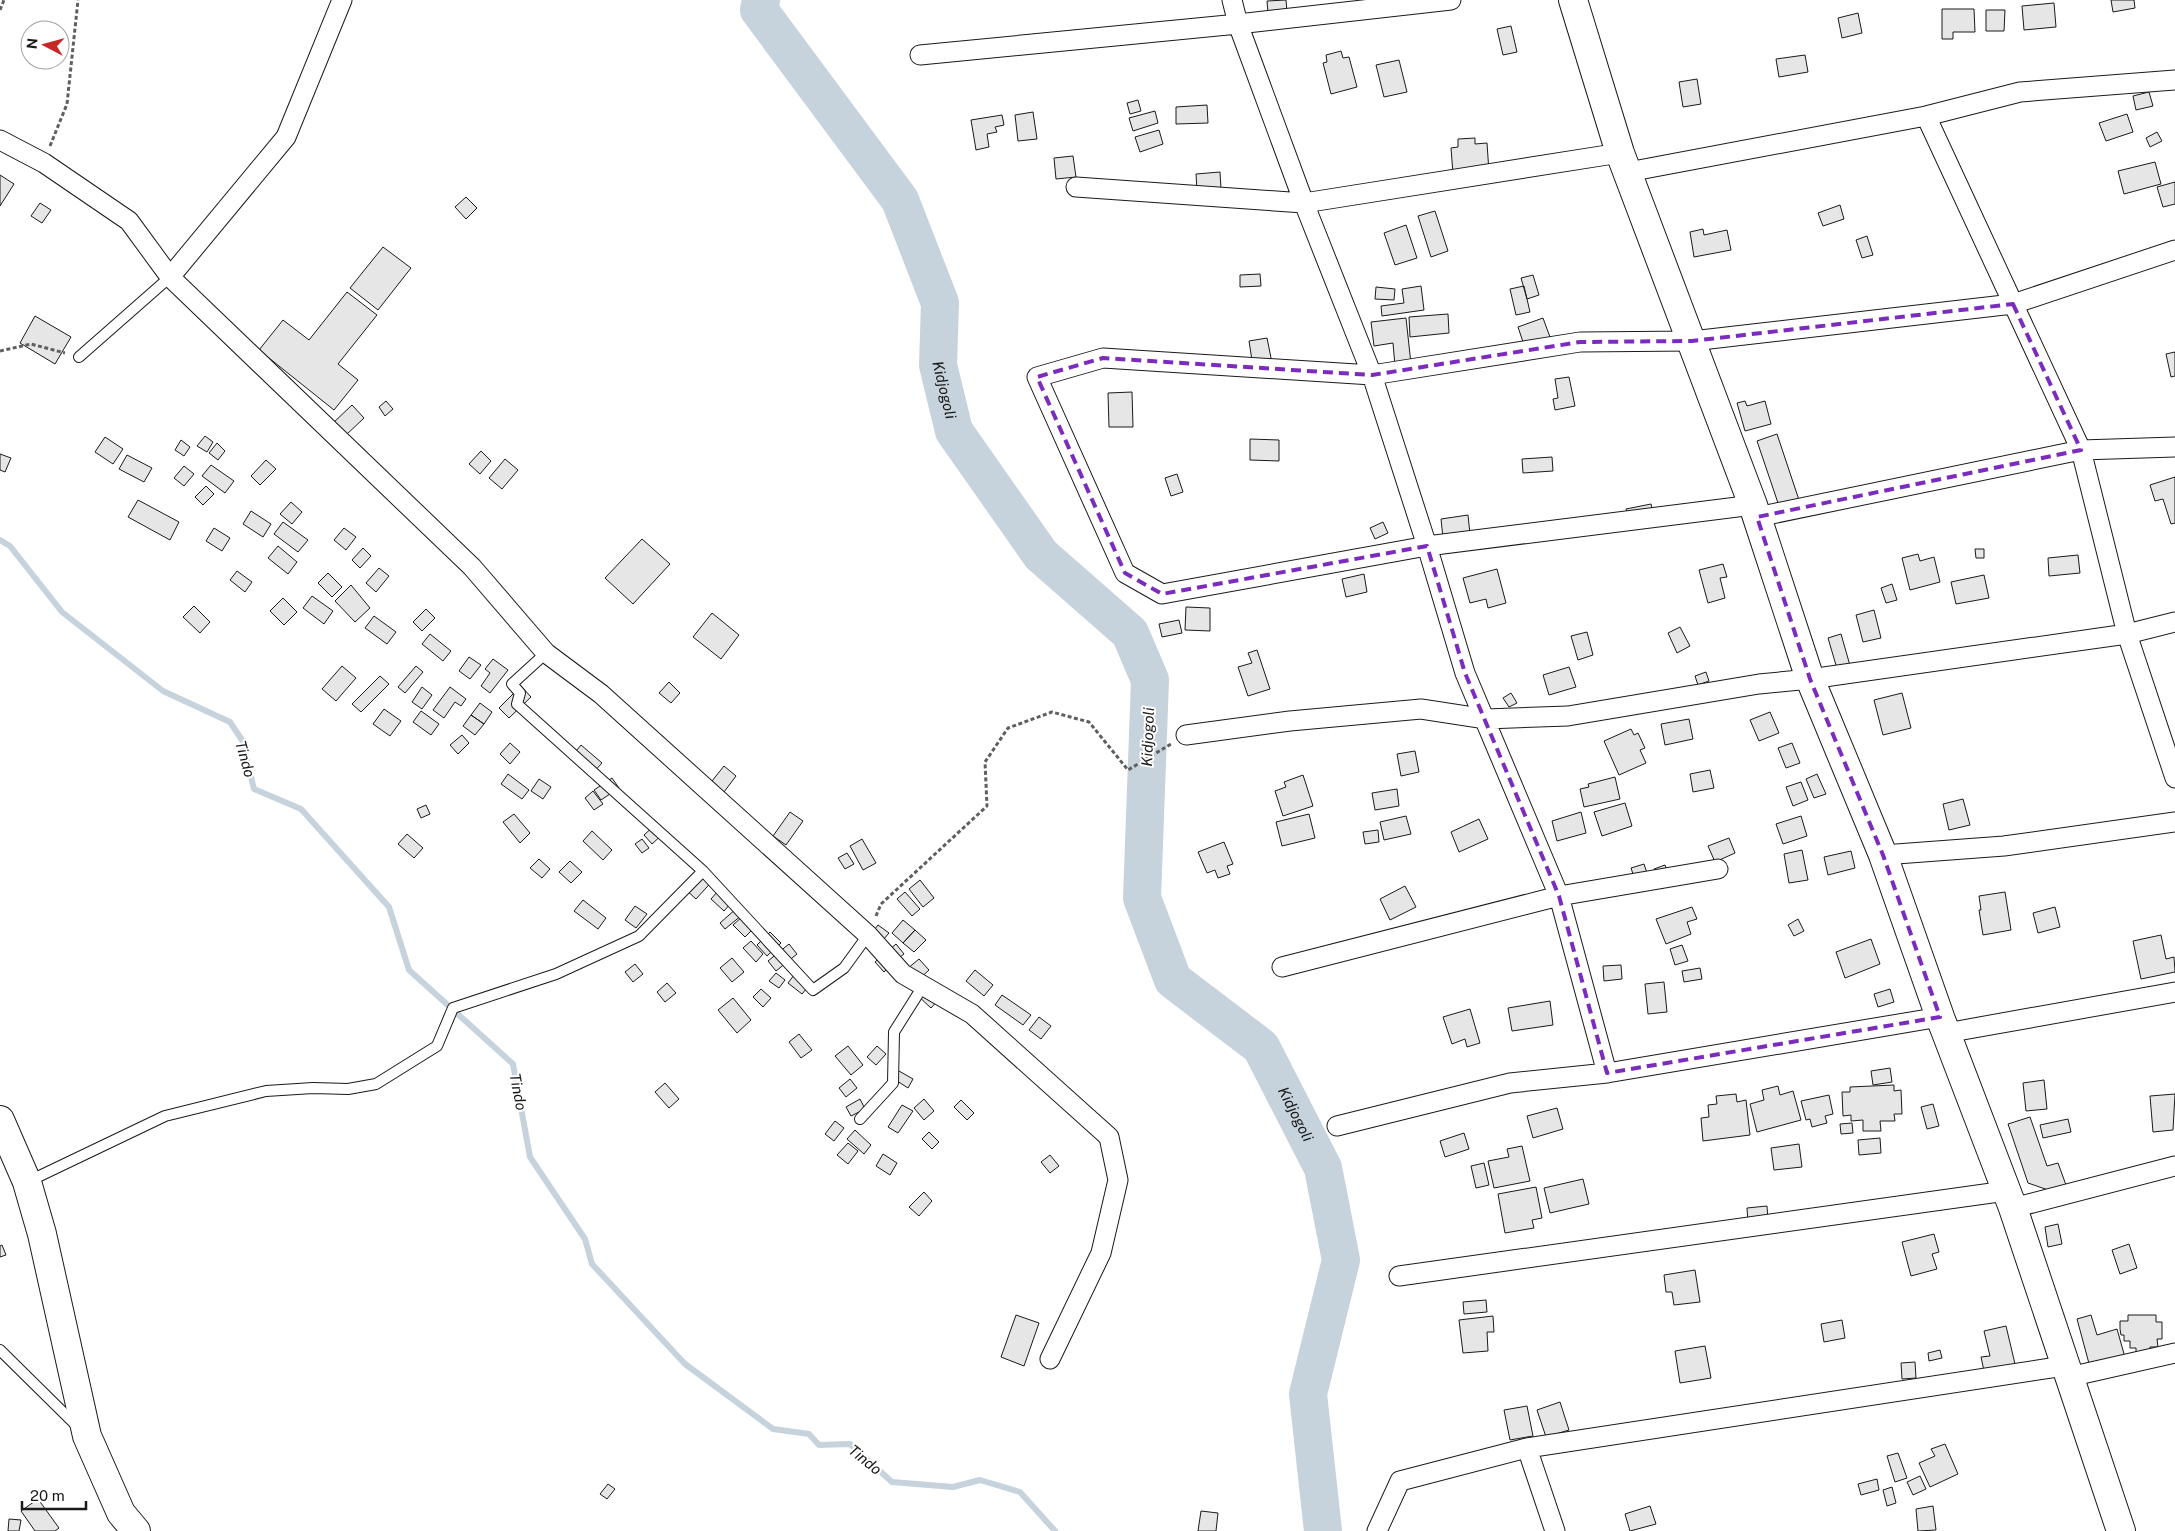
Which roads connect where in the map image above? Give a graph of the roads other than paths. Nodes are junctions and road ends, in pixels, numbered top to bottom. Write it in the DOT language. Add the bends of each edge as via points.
graph roads {
  1 [pos="342,0"];
  2 [pos="1232,0"];
  3 [pos="1451,0"];
  4 [pos="1573,0"];
  5 [pos="1238,24"];
  6 [pos="920,55"];
  7 [pos="2175,80"];
  8 [pos="1926,116"];
  9 [pos="0,140"];
  10 [pos="1624,163"];
  11 [pos="1076,187"];
  12 [pos="1304,202"];
  13 [pos="2175,250"];
  14 [pos="170,277"];
  15 [pos="2013,304"];
  16 [pos="1692,341"];
  17 [pos="79,358"];
  18 [pos="1372,375"];
  19 [pos="2175,447"];
  20 [pos="2081,450"];
  21 [pos="1755,511"];
  22 [pos="1427,546"];
  23 [pos="2175,622"];
  24 [pos="2127,634"];
  25 [pos="546,653"];
  26 [pos="1810,679"];
  27 [pos="1486,718"];
  28 [pos="1186,735"];
  29 [pos="2175,778"];
  30 [pos="2175,822"];
  31 [pos="1883,855"];
  32 [pos="1718,869"];
  33 [pos="703,871"];
  34 [pos="1559,896"];
  35 [pos="868,935"];
  36 [pos="1282,967"];
  37 [pos="923,986"];
  38 [pos="2175,992"];
  39 [pos="1943,1025"];
  40 [pos="1607,1073"];
  41 [pos="860,1119"];
  42 [pos="0,1120"];
  43 [pos="1337,1126"];
  44 [pos="2175,1166"];
  45 [pos="27,1182"];
  46 [pos="2009,1200"];
  47 [pos="1399,1276"];
  48 [pos="0,1350"];
  49 [pos="2175,1354"];
  50 [pos="1050,1359"];
  51 [pos="2067,1371"];
  52 [pos="87,1436"];
  53 [pos="1526,1448"];
  54 [pos="136,1531"];
  55 [pos="1377,1531"];
  56 [pos="1555,1531"];
  57 [pos="2121,1531"];
  1 -- 14 [label="street" via="286,137"];
  2 -- 5 [label="street"];
  3 -- 5 [label="street"];
  4 -- 10 [label="street"];
  5 -- 6 [label="street"];
  5 -- 12 [label="street"];
  7 -- 8 [label="street" via="2020,92"];
  8 -- 10 [label="street"];
  8 -- 15 [label="street"];
  9 -- 14 [label="street" via="44,163 129,221"];
  10 -- 12 [label="street"];
  10 -- 16 [label="street"];
  11 -- 12 [label="street"];
  12 -- 18 [label="street"];
  13 -- 15 [label="street"];
  14 -- 17 [label="lane"];
  14 -- 25 [label="street" via="472,567"];
  15 -- 16 [label="street"];
  15 -- 20 [label="street"];
  16 -- 18 [label="street" via="1580,342"];
  16 -- 21 [label="street"];
  18 -- 22 [label="street"];
  18 -- 22 [label="street" via="1103,358 1037,377 1125,573 1162,594"];
  19 -- 20 [label="street"];
  20 -- 21 [label="street"];
  20 -- 24 [label="street"];
  21 -- 22 [label="street"];
  21 -- 26 [label="street"];
  22 -- 27 [label="street" via="1465,673"];
  23 -- 24 [label="street"];
  24 -- 26 [label="street"];
  24 -- 29 [label="street"];
  25 -- 33 [label="lane" via="512,684 520,693 517,704"];
  25 -- 35 [label="street" via="602,694"];
  26 -- 27 [label="street" via="1759,684 1568,716"];
  26 -- 31 [label="street"];
  27 -- 28 [label="street" via="1421,709"];
  27 -- 34 [label="street"];
  30 -- 31 [label="street" via="2004,846"];
  31 -- 39 [label="street"];
  32 -- 34 [label="street"];
  33 -- 35 [label="lane" via="814,990 844,968"];
  33 -- 45 [label="lane" via="639,936 556,974 453,1008 437,1046 376,1084 348,1090 266,1091 165,1116"];
  34 -- 36 [label="street"];
  34 -- 40 [label="street"];
  35 -- 37 [label="street" via="904,974"];
  37 -- 41 [label="lane" via="894,1032 893,1083"];
  37 -- 50 [label="street" via="972,1014 1109,1137 1118,1180 1101,1253"];
  38 -- 39 [label="street"];
  39 -- 40 [label="street"];
  39 -- 46 [label="street"];
  40 -- 43 [label="street" via="1510,1083"];
  42 -- 45 [label="street"];
  44 -- 46 [label="street"];
  45 -- 52 [label="street" via="42,1234"];
  46 -- 47 [label="street"];
  46 -- 51 [label="street"];
  48 -- 52 [label="lane"];
  49 -- 51 [label="street"];
  51 -- 53 [label="street"];
  51 -- 57 [label="street"];
  52 -- 54 [label="street" via="121,1513"];
  53 -- 55 [label="street" via="1400,1481"];
  53 -- 56 [label="street"];
}
